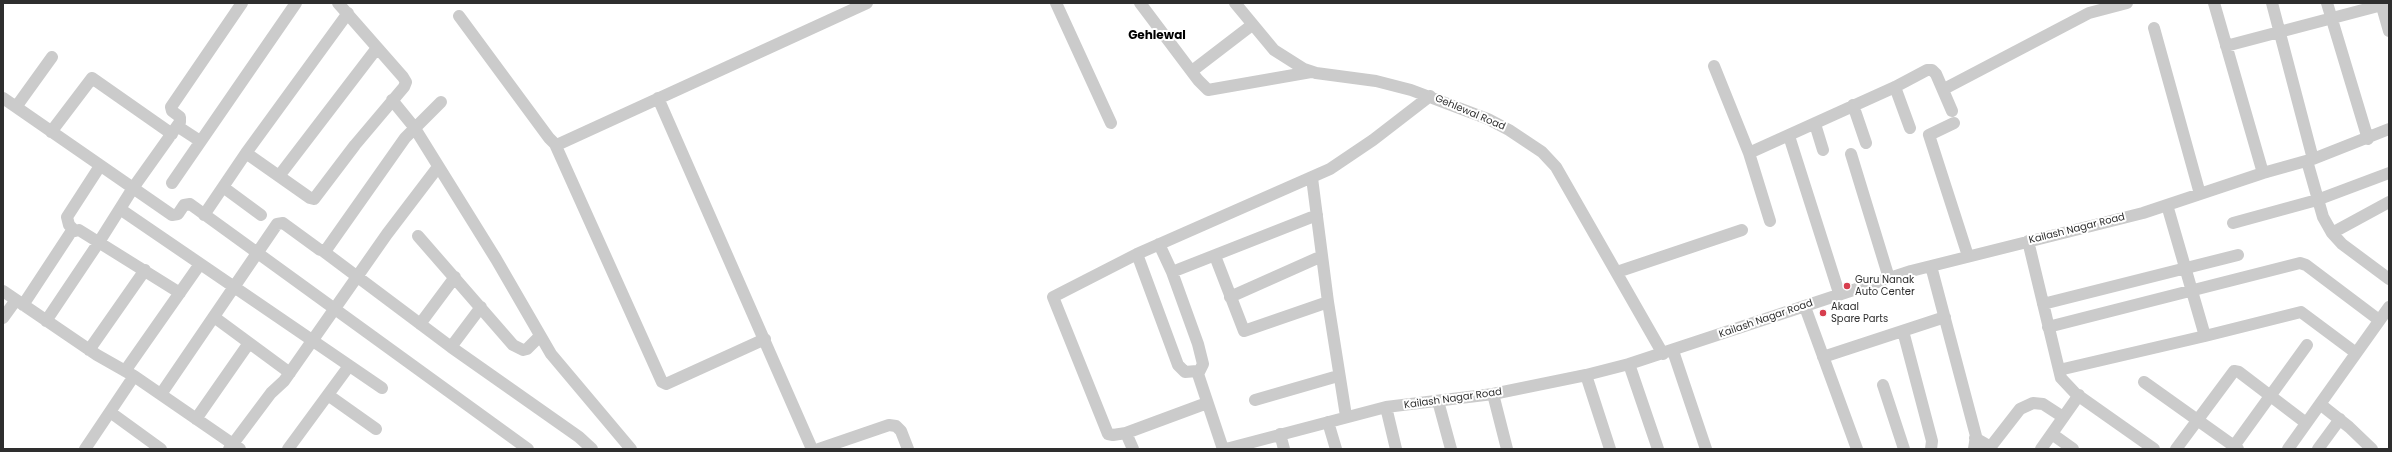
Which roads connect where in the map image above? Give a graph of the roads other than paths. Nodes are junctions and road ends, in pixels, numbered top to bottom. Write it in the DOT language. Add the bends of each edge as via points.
graph roads {
  1 [pos="242,3"];
  2 [pos="296,3"];
  3 [pos="338,3"];
  4 [pos="867,3"];
  5 [pos="1056,3"];
  6 [pos="1140,3"];
  7 [pos="1235,3"];
  8 [pos="2127,3"];
  9 [pos="2214,3"];
  10 [pos="2272,3"];
  11 [pos="2327,3"];
  12 [pos="2381,4"];
  13 [pos="348,13"];
  14 [pos="459,16"];
  15 [pos="2331,18"];
  16 [pos="1252,25"];
  17 [pos="2154,28"];
  18 [pos="2389,31"];
  19 [pos="2279,32"];
  20 [pos="2226,46"];
  21 [pos="377,48"];
  22 [pos="52,57"];
  23 [pos="1714,66"];
  24 [pos="1192,71"];
  25 [pos="1311,72"];
  26 [pos="1895,87"];
  27 [pos="1944,89"];
  28 [pos="1430,96"];
  29 [pos="3,98"];
  30 [pos="658,98"];
  31 [pos="392,100"];
  32 [pos="441,102"];
  33 [pos="1853,105"];
  34 [pos="16,108"];
  35 [pos="1111,123"];
  36 [pos="1815,124"];
  37 [pos="414,127"];
  38 [pos="1910,128"];
  39 [pos="2389,129"];
  40 [pos="175,130"];
  41 [pos="50,132"];
  42 [pos="1789,136"];
  43 [pos="2368,139"];
  44 [pos="200,141"];
  45 [pos="1866,143"];
  46 [pos="555,144"];
  47 [pos="1823,150"];
  48 [pos="246,153"];
  49 [pos="1748,153"];
  50 [pos="1851,154"];
  51 [pos="2310,160"];
  52 [pos="100,166"];
  53 [pos="438,168"];
  54 [pos="2263,173"];
  55 [pos="2389,173"];
  56 [pos="279,176"];
  57 [pos="1312,178"];
  58 [pos="172,183"];
  59 [pos="223,187"];
  60 [pos="133,188"];
  61 [pos="2200,194"];
  62 [pos="2317,200"];
  63 [pos="2389,202"];
  64 [pos="2167,205"];
  65 [pos="120,209"];
  66 [pos="261,214"];
  67 [pos="204,215"];
  68 [pos="1317,215"];
  69 [pos="1770,221"];
  70 [pos="2233,223"];
  71 [pos="1742,230"];
  72 [pos="74,231"];
  73 [pos="2332,233"];
  74 [pos="418,236"];
  75 [pos="2028,241"];
  76 [pos="99,242"];
  77 [pos="1159,244"];
  78 [pos="323,251"];
  79 [pos="257,253"];
  80 [pos="1137,254"];
  81 [pos="2238,255"];
  82 [pos="1215,256"];
  83 [pos="1322,256"];
  84 [pos="1968,256"];
  85 [pos="200,264"];
  86 [pos="1931,266"];
  87 [pos="2185,269"];
  88 [pos="145,270"];
  89 [pos="1172,272"];
  90 [pos="1617,272"];
  91 [pos="455,277"];
  92 [pos="357,278"];
  93 [pos="1889,278"];
  94 [pos="2389,279"];
  95 [pos="234,288"];
  96 [pos="2191,289"];
  97 [pos="3,291"];
  98 [pos="180,293"];
  99 [pos="1839,293"];
  100 [pos="1230,297"];
  101 [pos="1328,302"];
  102 [pos="19,303"];
  103 [pos="2043,304"];
  104 [pos="1805,306"];
  105 [pos="481,307"];
  106 [pos="2389,307"];
  107 [pos="335,310"];
  108 [pos="214,317"];
  109 [pos="1945,317"];
  110 [pos="3,318"];
  111 [pos="2380,320"];
  112 [pos="46,321"];
  113 [pos="420,324"];
  114 [pos="2048,326"];
  115 [pos="1903,330"];
  116 [pos="539,336"];
  117 [pos="2205,336"];
  118 [pos="765,339"];
  119 [pos="313,341"];
  120 [pos="250,343"];
  121 [pos="2307,345"];
  122 [pos="451,347"];
  123 [pos="89,350"];
  124 [pos="1668,352"];
  125 [pos="2356,353"];
  126 [pos="1823,357"];
  127 [pos="1629,364"];
  128 [pos="349,366"];
  129 [pos="2059,370"];
  130 [pos="1197,371"];
  131 [pos="290,373"];
  132 [pos="130,374"];
  133 [pos="1586,375"];
  134 [pos="1338,376"];
  135 [pos="2144,382"];
  136 [pos="1883,385"];
  137 [pos="382,388"];
  138 [pos="161,394"];
  139 [pos="328,394"];
  140 [pos="1493,394"];
  141 [pos="2079,396"];
  142 [pos="2269,396"];
  143 [pos="1255,400"];
  144 [pos="1438,401"];
  145 [pos="1208,402"];
  146 [pos="2320,404"];
  147 [pos="1386,407"];
  148 [pos="110,412"];
  149 [pos="1346,416"];
  150 [pos="2063,417"];
  151 [pos="196,419"];
  152 [pos="2197,419"];
  153 [pos="2340,420"];
  154 [pos="1328,422"];
  155 [pos="2306,424"];
  156 [pos="376,429"];
  157 [pos="1126,433"];
  158 [pos="1280,434"];
  159 [pos="2052,434"];
  160 [pos="1974,444"];
  161 [pos="90,447"];
  162 [pos="234,447"];
  163 [pos="1241,447"];
  164 [pos="2236,448"];
  165 [pos="161,449"];
  166 [pos="288,449"];
  167 [pos="528,449"];
  168 [pos="592,449"];
  169 [pos="631,449"];
  170 [pos="812,449"];
  171 [pos="819,449"];
  172 [pos="908,449"];
  173 [pos="1133,449"];
  174 [pos="1225,449"];
  175 [pos="1284,449"];
  176 [pos="1336,449"];
  177 [pos="1396,449"];
  178 [pos="1451,449"];
  179 [pos="1507,449"];
  180 [pos="1610,449"];
  181 [pos="1658,449"];
  182 [pos="1706,449"];
  183 [pos="1857,449"];
  184 [pos="1904,449"];
  185 [pos="1931,449"];
  186 [pos="2041,449"];
  187 [pos="2073,449"];
  188 [pos="2154,449"];
  189 [pos="2176,449"];
  190 [pos="2288,449"];
  191 [pos="2318,449"];
  192 [pos="2372,449"];
  1 -- 40 [label="street" via="171,107 181,120"];
  2 -- 44 [label="street"];
  3 -- 13 [label="street"];
  4 -- 30 [label="street"];
  5 -- 35 [label="street"];
  6 -- 24 [label="street"];
  7 -- 16 [label="street, Gehlewal Road"];
  8 -- 27 [label="street" via="2089,13"];
  9 -- 20 [label="street"];
  10 -- 19 [label="street"];
  11 -- 15 [label="street"];
  12 -- 15 [label="street"];
  12 -- 18 [label="street"];
  13 -- 21 [label="street"];
  13 -- 48 [label="street"];
  14 -- 46 [label="street"];
  15 -- 19 [label="street"];
  15 -- 43 [label="street"];
  16 -- 24 [label="street"];
  16 -- 25 [label="street, Gehlewal Road" via="1274,50"];
  17 -- 61 [label="street"];
  19 -- 20 [label="street"];
  19 -- 51 [label="street"];
  20 -- 54 [label="street"];
  21 -- 31 [label="street" via="406,82"];
  21 -- 56 [label="street"];
  22 -- 34 [label="street"];
  23 -- 49 [label="street"];
  24 -- 25 [label="street" via="1204,87 1216,90"];
  25 -- 28 [label="street, Gehlewal Road" via="1376,81"];
  26 -- 27 [label="street" via="1927,70 1932,70"];
  26 -- 33 [label="street"];
  26 -- 38 [label="street"];
  27 -- 84 [label="street" via="1953,117 1929,135"];
  28 -- 57 [label="street" via="1352,155"];
  28 -- 90 [label="street, Gehlewal Road" via="1488,119 1542,152 1556,167"];
  29 -- 34 [label="street"];
  30 -- 46 [label="street" via="563,143"];
  30 -- 118 [label="street"];
  31 -- 37 [label="street"];
  31 -- 56 [label="street" via="316,197 310,198"];
  32 -- 37 [label="street"];
  33 -- 36 [label="street"];
  33 -- 45 [label="street"];
  34 -- 41 [label="street"];
  36 -- 42 [label="street"];
  36 -- 47 [label="street"];
  37 -- 53 [label="street"];
  37 -- 78 [label="street" via="378,174 329,248"];
  39 -- 43 [label="street, Kailash Nagar Road"];
  40 -- 41 [label="street" via="92,78"];
  40 -- 44 [label="street"];
  40 -- 60 [label="street"];
  41 -- 52 [label="street"];
  42 -- 49 [label="street"];
  42 -- 99 [label="street"];
  43 -- 51 [label="street, Kailash Nagar Road"];
  44 -- 58 [label="street"];
  46 -- 118 [label="street" via="662,382 666,384"];
  48 -- 56 [label="street"];
  48 -- 59 [label="street"];
  49 -- 69 [label="street"];
  50 -- 93 [label="street"];
  51 -- 54 [label="street, Kailash Nagar Road"];
  51 -- 62 [label="street"];
  52 -- 60 [label="street"];
  52 -- 72 [label="street" via="67,217"];
  53 -- 92 [label="street" via="406,208"];
  53 -- 116 [label="street" via="516,291"];
  54 -- 61 [label="street, Kailash Nagar Road"];
  55 -- 62 [label="street"];
  57 -- 68 [label="street"];
  57 -- 77 [label="street"];
  59 -- 66 [label="street"];
  59 -- 67 [label="street"];
  60 -- 65 [label="street"];
  60 -- 67 [label="street" via="172,215 178,214 187,204"];
  61 -- 64 [label="street, Kailash Nagar Road"];
  62 -- 70 [label="street"];
  62 -- 73 [label="street"];
  63 -- 73 [label="street"];
  64 -- 75 [label="street, Kailash Nagar Road"];
  64 -- 87 [label="street"];
  65 -- 76 [label="street"];
  65 -- 85 [label="street"];
  67 -- 79 [label="street"];
  68 -- 82 [label="street"];
  68 -- 83 [label="street"];
  71 -- 90 [label="street"];
  72 -- 76 [label="street" via="84,232"];
  72 -- 102 [label="street"];
  73 -- 94 [label="street" via="2342,244"];
  74 -- 91 [label="street"];
  75 -- 84 [label="street, Kailash Nagar Road"];
  75 -- 103 [label="street"];
  76 -- 88 [label="street"];
  76 -- 112 [label="street"];
  77 -- 80 [label="street"];
  77 -- 89 [label="street"];
  78 -- 79 [label="street" via="279,222"];
  78 -- 92 [label="street"];
  79 -- 95 [label="street"];
  79 -- 107 [label="street"];
  80 -- 130 [label="street" via="1178,365 1185,372"];
  80 -- 157 [label="street" via="1053,297 1108,434 1113,436"];
  81 -- 87 [label="street"];
  82 -- 89 [label="street"];
  82 -- 100 [label="street"];
  83 -- 100 [label="street"];
  83 -- 101 [label="street"];
  84 -- 86 [label="street, Kailash Nagar Road"];
  85 -- 95 [label="street"];
  85 -- 98 [label="street"];
  86 -- 93 [label="street, Kailash Nagar Road"];
  86 -- 109 [label="street"];
  87 -- 96 [label="street"];
  87 -- 103 [label="street"];
  88 -- 98 [label="street"];
  88 -- 123 [label="street"];
  89 -- 130 [label="street" via="1203,362"];
  90 -- 124 [label="street, Gehlewal Road"];
  91 -- 105 [label="street"];
  91 -- 113 [label="street"];
  92 -- 107 [label="street"];
  92 -- 113 [label="street"];
  93 -- 99 [label="street, Kailash Nagar Road"];
  95 -- 108 [label="street"];
  95 -- 119 [label="street"];
  96 -- 111 [label="street" via="2300,263"];
  96 -- 114 [label="street"];
  96 -- 117 [label="street"];
  97 -- 102 [label="street"];
  98 -- 132 [label="street"];
  99 -- 104 [label="street, Kailash Nagar Road"];
  100 -- 101 [label="street" via="1242,328 1248,332"];
  101 -- 134 [label="street"];
  102 -- 110 [label="street"];
  102 -- 112 [label="street"];
  103 -- 114 [label="street"];
  104 -- 124 [label="street, Kailash Nagar Road"];
  104 -- 126 [label="street"];
  105 -- 116 [label="street" via="518,348 527,348"];
  105 -- 122 [label="street"];
  106 -- 111 [label="street"];
  107 -- 119 [label="street"];
  107 -- 167 [label="street"];
  108 -- 120 [label="street"];
  108 -- 138 [label="street"];
  109 -- 115 [label="street"];
  109 -- 160 [label="street"];
  111 -- 125 [label="street"];
  112 -- 123 [label="street"];
  113 -- 122 [label="street"];
  114 -- 129 [label="street"];
  115 -- 126 [label="street"];
  115 -- 185 [label="street" via="1932,441"];
  116 -- 169 [label="street" via="562,368"];
  117 -- 125 [label="street" via="2301,312"];
  117 -- 129 [label="street"];
  118 -- 170 [label="street"];
  119 -- 128 [label="street"];
  119 -- 131 [label="street"];
  120 -- 131 [label="street"];
  120 -- 151 [label="street"];
  121 -- 142 [label="street"];
  122 -- 168 [label="street" via="579,437"];
  123 -- 132 [label="street"];
  124 -- 127 [label="street, Kailash Nagar Road"];
  124 -- 182 [label="street, Gehlewal Road"];
  125 -- 146 [label="street"];
  126 -- 183 [label="street"];
  127 -- 133 [label="street, Kailash Nagar Road"];
  127 -- 181 [label="street"];
  128 -- 137 [label="street"];
  128 -- 139 [label="street"];
  129 -- 141 [label="street" via="2065,384"];
  130 -- 145 [label="street"];
  131 -- 162 [label="street" via="271,393"];
  132 -- 138 [label="street"];
  132 -- 148 [label="street"];
  133 -- 140 [label="street, Kailash Nagar Road"];
  133 -- 180 [label="street"];
  134 -- 143 [label="street"];
  134 -- 149 [label="street"];
  135 -- 152 [label="street"];
  136 -- 184 [label="street"];
  138 -- 151 [label="street"];
  139 -- 156 [label="street"];
  139 -- 166 [label="street"];
  140 -- 144 [label="street, Kailash Nagar Road"];
  140 -- 179 [label="street"];
  141 -- 150 [label="street"];
  141 -- 188 [label="street"];
  142 -- 152 [label="street" via="2239,372 2234,371"];
  142 -- 155 [label="street"];
  142 -- 164 [label="street"];
  144 -- 147 [label="street, Kailash Nagar Road"];
  144 -- 178 [label="street"];
  145 -- 157 [label="street"];
  145 -- 174 [label="street"];
  146 -- 153 [label="street"];
  146 -- 155 [label="street"];
  147 -- 149 [label="street, Kailash Nagar Road"];
  147 -- 177 [label="street"];
  148 -- 161 [label="street"];
  148 -- 165 [label="street"];
  149 -- 154 [label="street, Kailash Nagar Road"];
  150 -- 159 [label="street"];
  150 -- 160 [label="street" via="2043,404 2033,403 2020,409 1992,445"];
  151 -- 162 [label="street"];
  152 -- 164 [label="street"];
  152 -- 189 [label="street"];
  153 -- 191 [label="street"];
  153 -- 192 [label="street"];
  154 -- 158 [label="street, Kailash Nagar Road"];
  154 -- 176 [label="street"];
  155 -- 190 [label="street"];
  157 -- 173 [label="street"];
  158 -- 163 [label="street, Kailash Nagar Road"];
  158 -- 175 [label="street"];
  159 -- 186 [label="street"];
  159 -- 187 [label="street"];
  163 -- 174 [label="street, Kailash Nagar Road"];
  171 -- 172 [label="street" via="889,425 896,426 901,431"];
}
